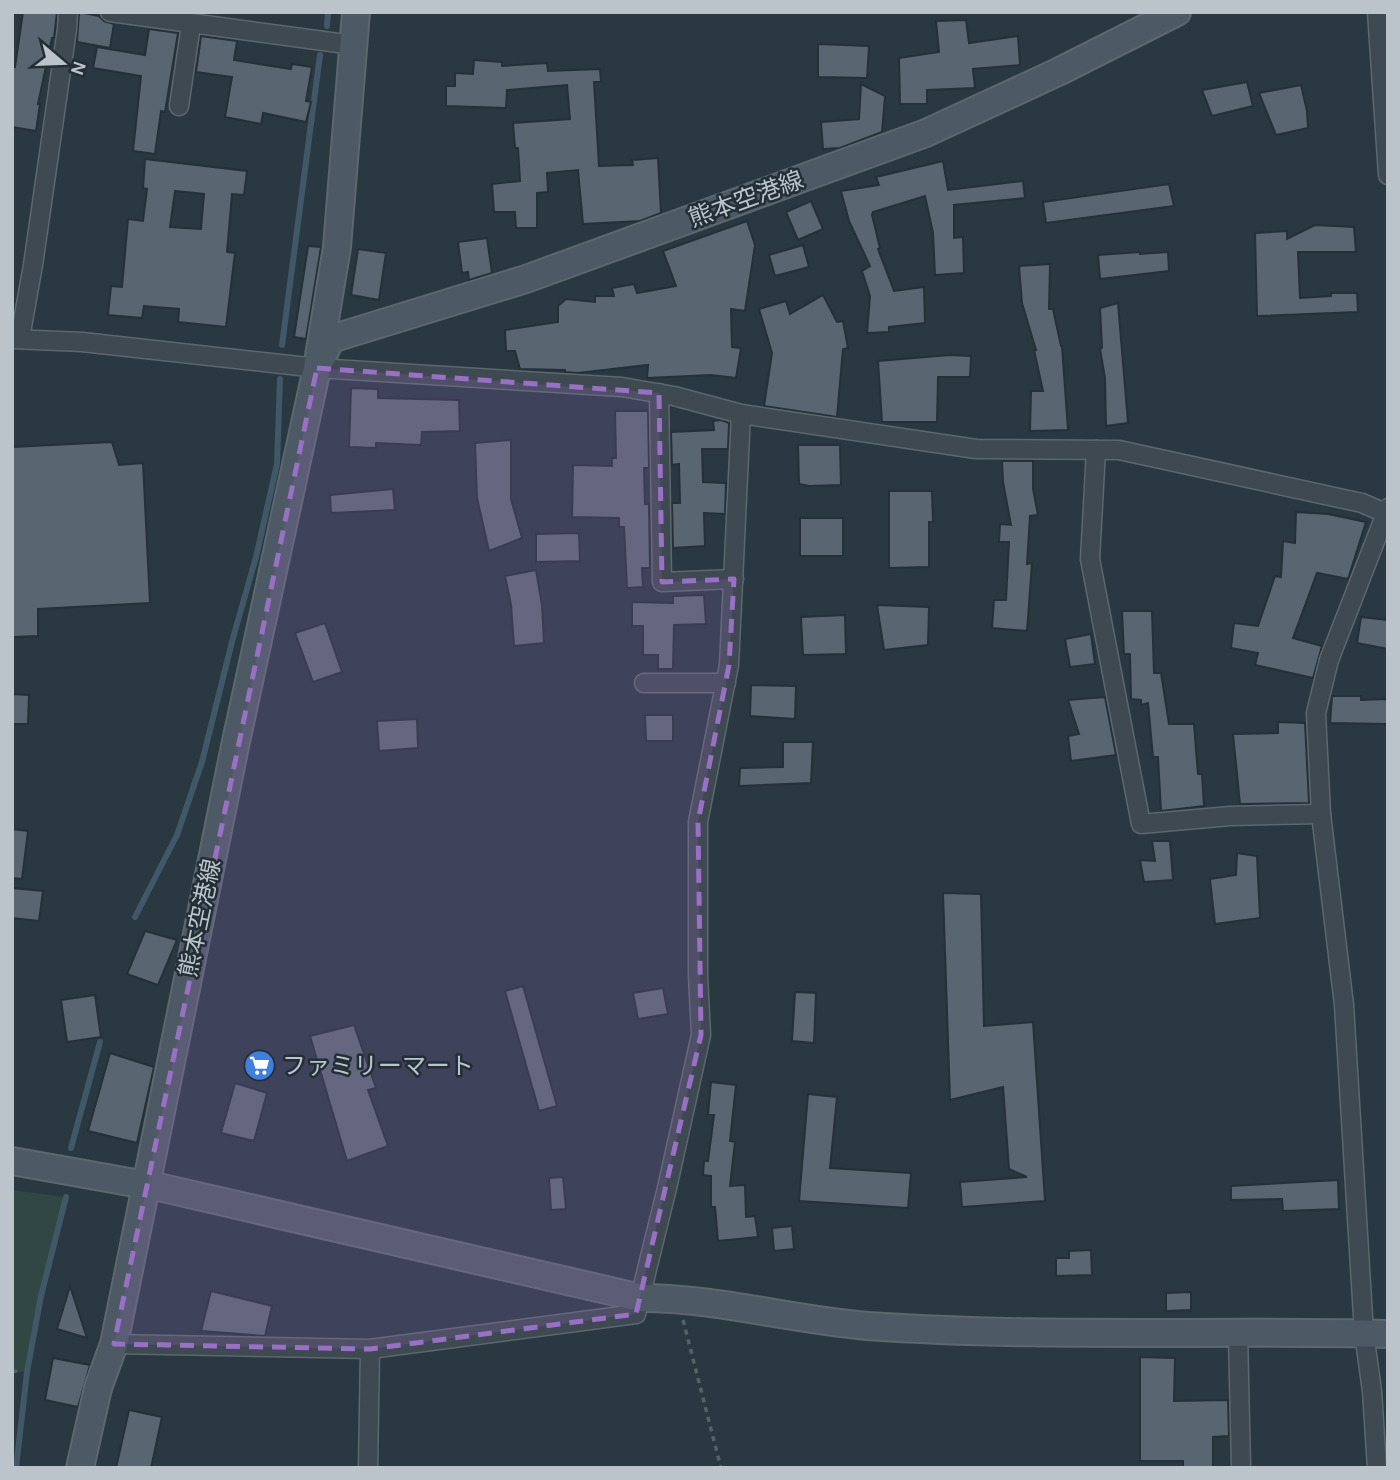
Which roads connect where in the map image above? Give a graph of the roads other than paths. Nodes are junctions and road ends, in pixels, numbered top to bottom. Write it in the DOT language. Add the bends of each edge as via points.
graph roads {
  1 [pos="68,12"];
  2 [pos="110,12"];
  3 [pos="356,12"];
  4 [pos="1177,12"];
  5 [pos="1377,12"];
  6 [pos="168,17"];
  7 [pos="191,24"];
  8 [pos="353,45"];
  9 [pos="179,106"];
  10 [pos="1388,175"];
  11 [pos="16,338"];
  12 [pos="317,368"];
  13 [pos="659,393"];
  14 [pos="741,414"];
  15 [pos="1096,450"];
  16 [pos="1386,511"];
  17 [pos="734,579"];
  18 [pos="644,683"];
  19 [pos="726,683"];
  20 [pos="1321,814"];
  21 [pos="12,1161"];
  22 [pos="150,1186"];
  23 [pos="641,1298"];
  24 [pos="1238,1333"];
  25 [pos="1376,1333"];
  26 [pos="114,1344"];
  27 [pos="370,1349"];
  28 [pos="80,1468"];
  29 [pos="368,1468"];
  30 [pos="1241,1468"];
  31 [pos="1377,1468"];
  1 -- 11 [label="street" via="44,186"];
  2 -- 6 [label="street"];
  3 -- 8 [label="main road, 熊本空港線"];
  4 -- 12 [label="main road, 熊本空港線" via="926,133 526,279 331,339"];
  5 -- 10 [label="street"];
  6 -- 7 [label="street"];
  7 -- 8 [label="street"];
  7 -- 9 [label="street"];
  8 -- 12 [label="main road, 熊本空港線" via="337,247"];
  11 -- 12 [label="street"];
  12 -- 13 [label="street"];
  12 -- 22 [label="main road, 熊本空港線" via="235,746"];
  13 -- 14 [label="street"];
  13 -- 17 [label="street" via="662,582"];
  14 -- 15 [label="street" via="976,449"];
  14 -- 17 [label="street"];
  15 -- 16 [label="street" via="1119,450"];
  15 -- 20 [label="street" via="1090,559 1140,824"];
  16 -- 20 [label="street" via="1329,660 1316,713"];
  17 -- 19 [label="street"];
  18 -- 19 [label="street"];
  19 -- 23 [label="street" via="698,822 701,1035"];
  20 -- 25 [label="street"];
  21 -- 22 [label="main road"];
  22 -- 23 [label="main road"];
  22 -- 26 [label="main road, 熊本空港線"];
  23 -- 24 [label="main road" via="677,1298 866,1326 1074,1334"];
  23 -- 27 [label="street" via="636,1314"];
  24 -- 25 [label="main road"];
  24 -- 30 [label="street"];
  25 -- 31 [label="street" via="1371,1391"];
  26 -- 27 [label="street"];
  26 -- 28 [label="main road, 熊本空港線" via="98,1388"];
  27 -- 29 [label="street"];
}
